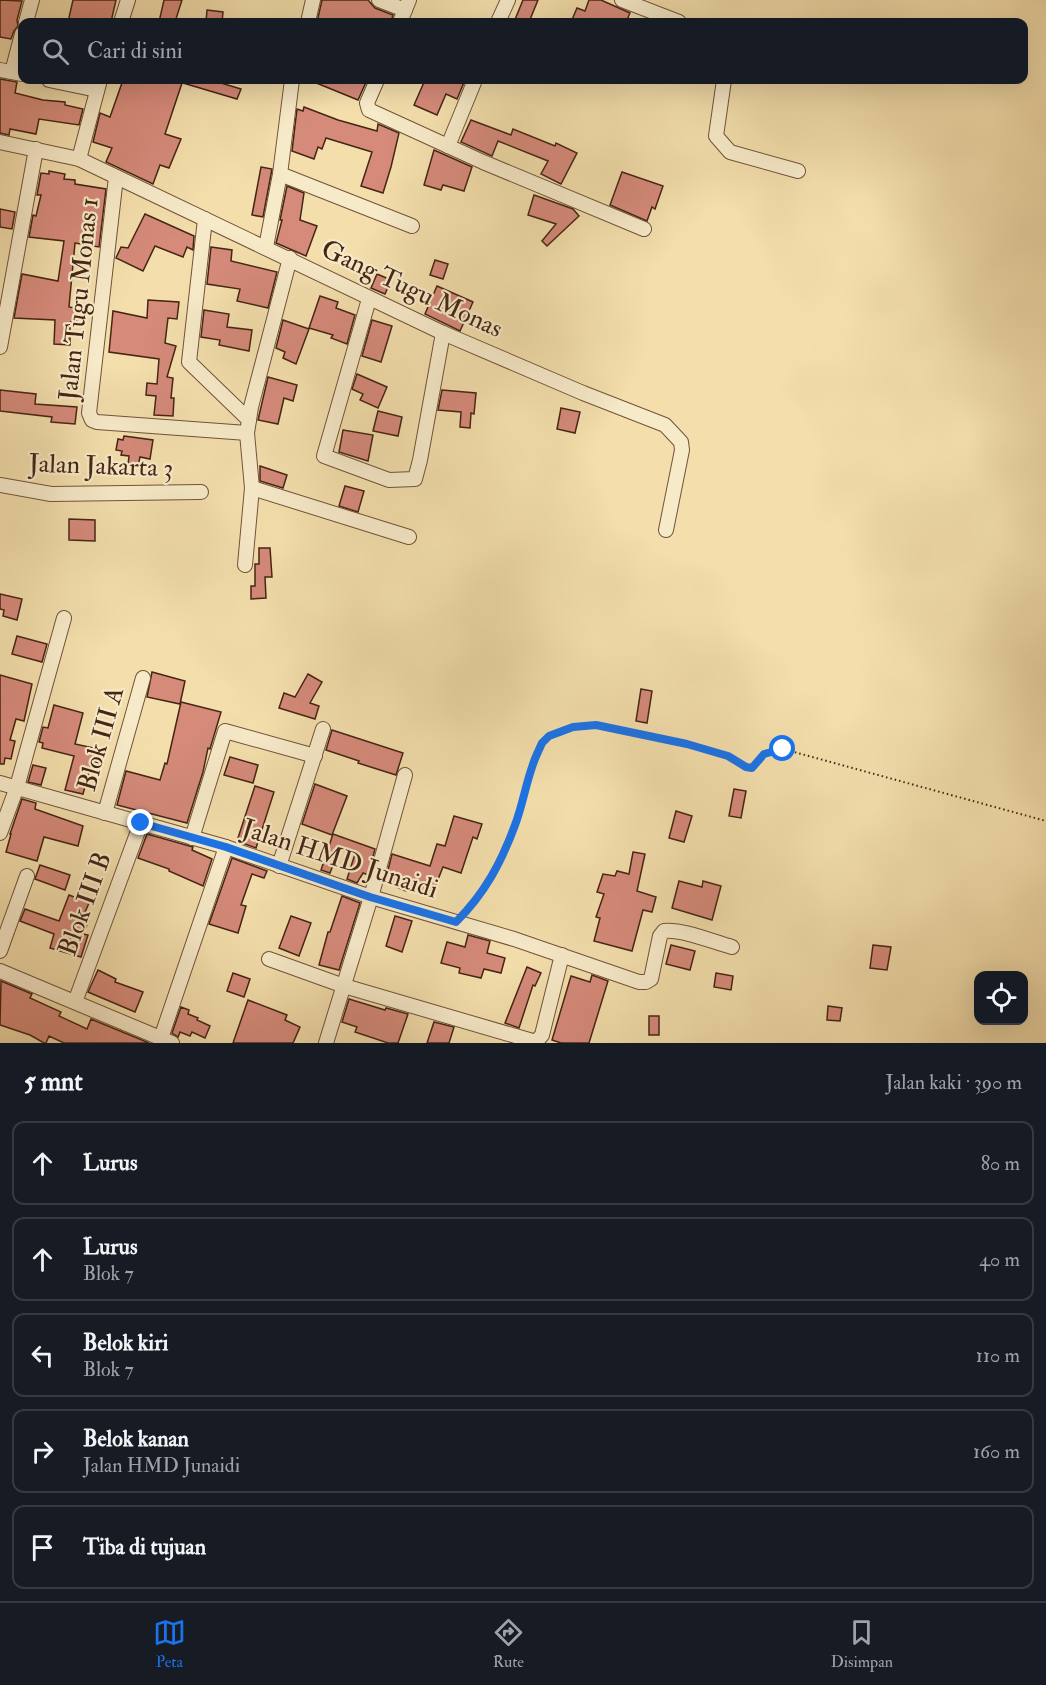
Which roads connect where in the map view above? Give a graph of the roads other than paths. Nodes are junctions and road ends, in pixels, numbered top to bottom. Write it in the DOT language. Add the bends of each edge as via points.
graph roads {
  1 [pos="32,0"];
  2 [pos="128,0"];
  3 [pos="313,0"];
  4 [pos="379,0"];
  5 [pos="508,0"];
  6 [pos="622,0"];
  7 [pos="405,11"];
  8 [pos="27,18"];
  9 [pos="125,18"];
  10 [pos="309,18"];
  11 [pos="500,18"];
  12 [pos="669,18"];
  13 [pos="18,49"];
  14 [pos="12,72"];
  15 [pos="291,84"];
  16 [pos="375,84"];
  17 [pos="473,84"];
  18 [pos="723,84"];
  19 [pos="99,85"];
  20 [pos="0,142"];
  21 [pos="448,146"];
  22 [pos="36,149"];
  23 [pos="79,159"];
  24 [pos="798,171"];
  25 [pos="280,174"];
  26 [pos="116,177"];
  27 [pos="205,219"];
  28 [pos="412,226"];
  29 [pos="644,229"];
  30 [pos="266,247"];
  31 [pos="290,258"];
  32 [pos="369,299"];
  33 [pos="443,333"];
  34 [pos="0,347"];
  35 [pos="248,426"];
  36 [pos="0,485"];
  37 [pos="252,488"];
  38 [pos="201,492"];
  39 [pos="666,530"];
  40 [pos="409,537"];
  41 [pos="245,565"];
  42 [pos="64,618"];
  43 [pos="143,678"];
  44 [pos="323,729"];
  45 [pos="315,756"];
  46 [pos="405,775"];
  47 [pos="0,783"];
  48 [pos="17,787"];
  49 [pos="105,813"];
  50 [pos="141,823"];
  51 [pos="0,832"];
  52 [pos="192,838"];
  53 [pos="226,847"];
  54 [pos="279,866"];
  55 [pos="27,876"];
  56 [pos="370,897"];
  57 [pos="732,947"];
  58 [pos="0,951"];
  59 [pos="562,955"];
  60 [pos="269,959"];
  61 [pos="0,971"];
  62 [pos="344,987"];
  63 [pos="75,1002"];
  64 [pos="167,1040"];
  65 [pos="326,1043"];
  1 -- 8 [label="street"];
  2 -- 9 [label="street"];
  3 -- 10 [label="street"];
  4 -- 7 [label="street"];
  5 -- 11 [label="street"];
  6 -- 12 [label="street"];
  13 -- 14 [label="street"];
  15 -- 25 [label="street"];
  16 -- 21 [label="street" via="367,103 369,110"];
  17 -- 21 [label="street"];
  18 -- 24 [label="street" via="716,136 722,145 730,152"];
  19 -- 23 [label="street"];
  20 -- 22 [label="street, Gang Tugu Monas"];
  21 -- 29 [label="street"];
  22 -- 23 [label="street, Gang Tugu Monas"];
  22 -- 34 [label="street"];
  23 -- 26 [label="street, Gang Tugu Monas"];
  25 -- 28 [label="street"];
  25 -- 30 [label="street"];
  26 -- 27 [label="street, Gang Tugu Monas"];
  26 -- 35 [label="street, Jalan Tugu Monas 1" via="89,413 92,420"];
  27 -- 30 [label="street, Gang Tugu Monas"];
  27 -- 35 [label="street" via="189,362"];
  30 -- 31 [label="street, Gang Tugu Monas"];
  31 -- 32 [label="street, Gang Tugu Monas"];
  31 -- 35 [label="street"];
  32 -- 33 [label="street, Gang Tugu Monas"];
  32 -- 33 [label="street" via="324,456 389,480 415,479"];
  33 -- 39 [label="street, Gang Tugu Monas" via="665,424 681,442 682,450"];
  35 -- 37 [label="street"];
  36 -- 38 [label="street, Jalan Jakarta 3" via="51,494"];
  37 -- 40 [label="street"];
  37 -- 41 [label="street"];
  42 -- 48 [label="street"];
  43 -- 49 [label="street, Blok III A"];
  44 -- 45 [label="street"];
  45 -- 52 [label="street" via="225,731"];
  45 -- 54 [label="street"];
  46 -- 56 [label="street"];
  47 -- 48 [label="street, Jalan HMD Junaidi"];
  48 -- 49 [label="street, Jalan HMD Junaidi"];
  48 -- 51 [label="street"];
  49 -- 50 [label="street, Jalan HMD Junaidi"];
  50 -- 52 [label="street, Jalan HMD Junaidi"];
  50 -- 63 [label="street, Blok III B"];
  52 -- 53 [label="street, Jalan HMD Junaidi"];
  53 -- 54 [label="street, Jalan HMD Junaidi"];
  53 -- 64 [label="street"];
  54 -- 56 [label="street, Jalan HMD Junaidi"];
  55 -- 58 [label="street"];
  56 -- 59 [label="street, Jalan HMD Junaidi"];
  56 -- 62 [label="street"];
  57 -- 59 [label="street, Jalan HMD Junaidi" via="664,932 651,979 646,982"];
  59 -- 62 [label="street" via="542,1035 536,1042"];
  60 -- 62 [label="street"];
  61 -- 63 [label="street"];
  62 -- 65 [label="street"];
  63 -- 64 [label="street"];
}
